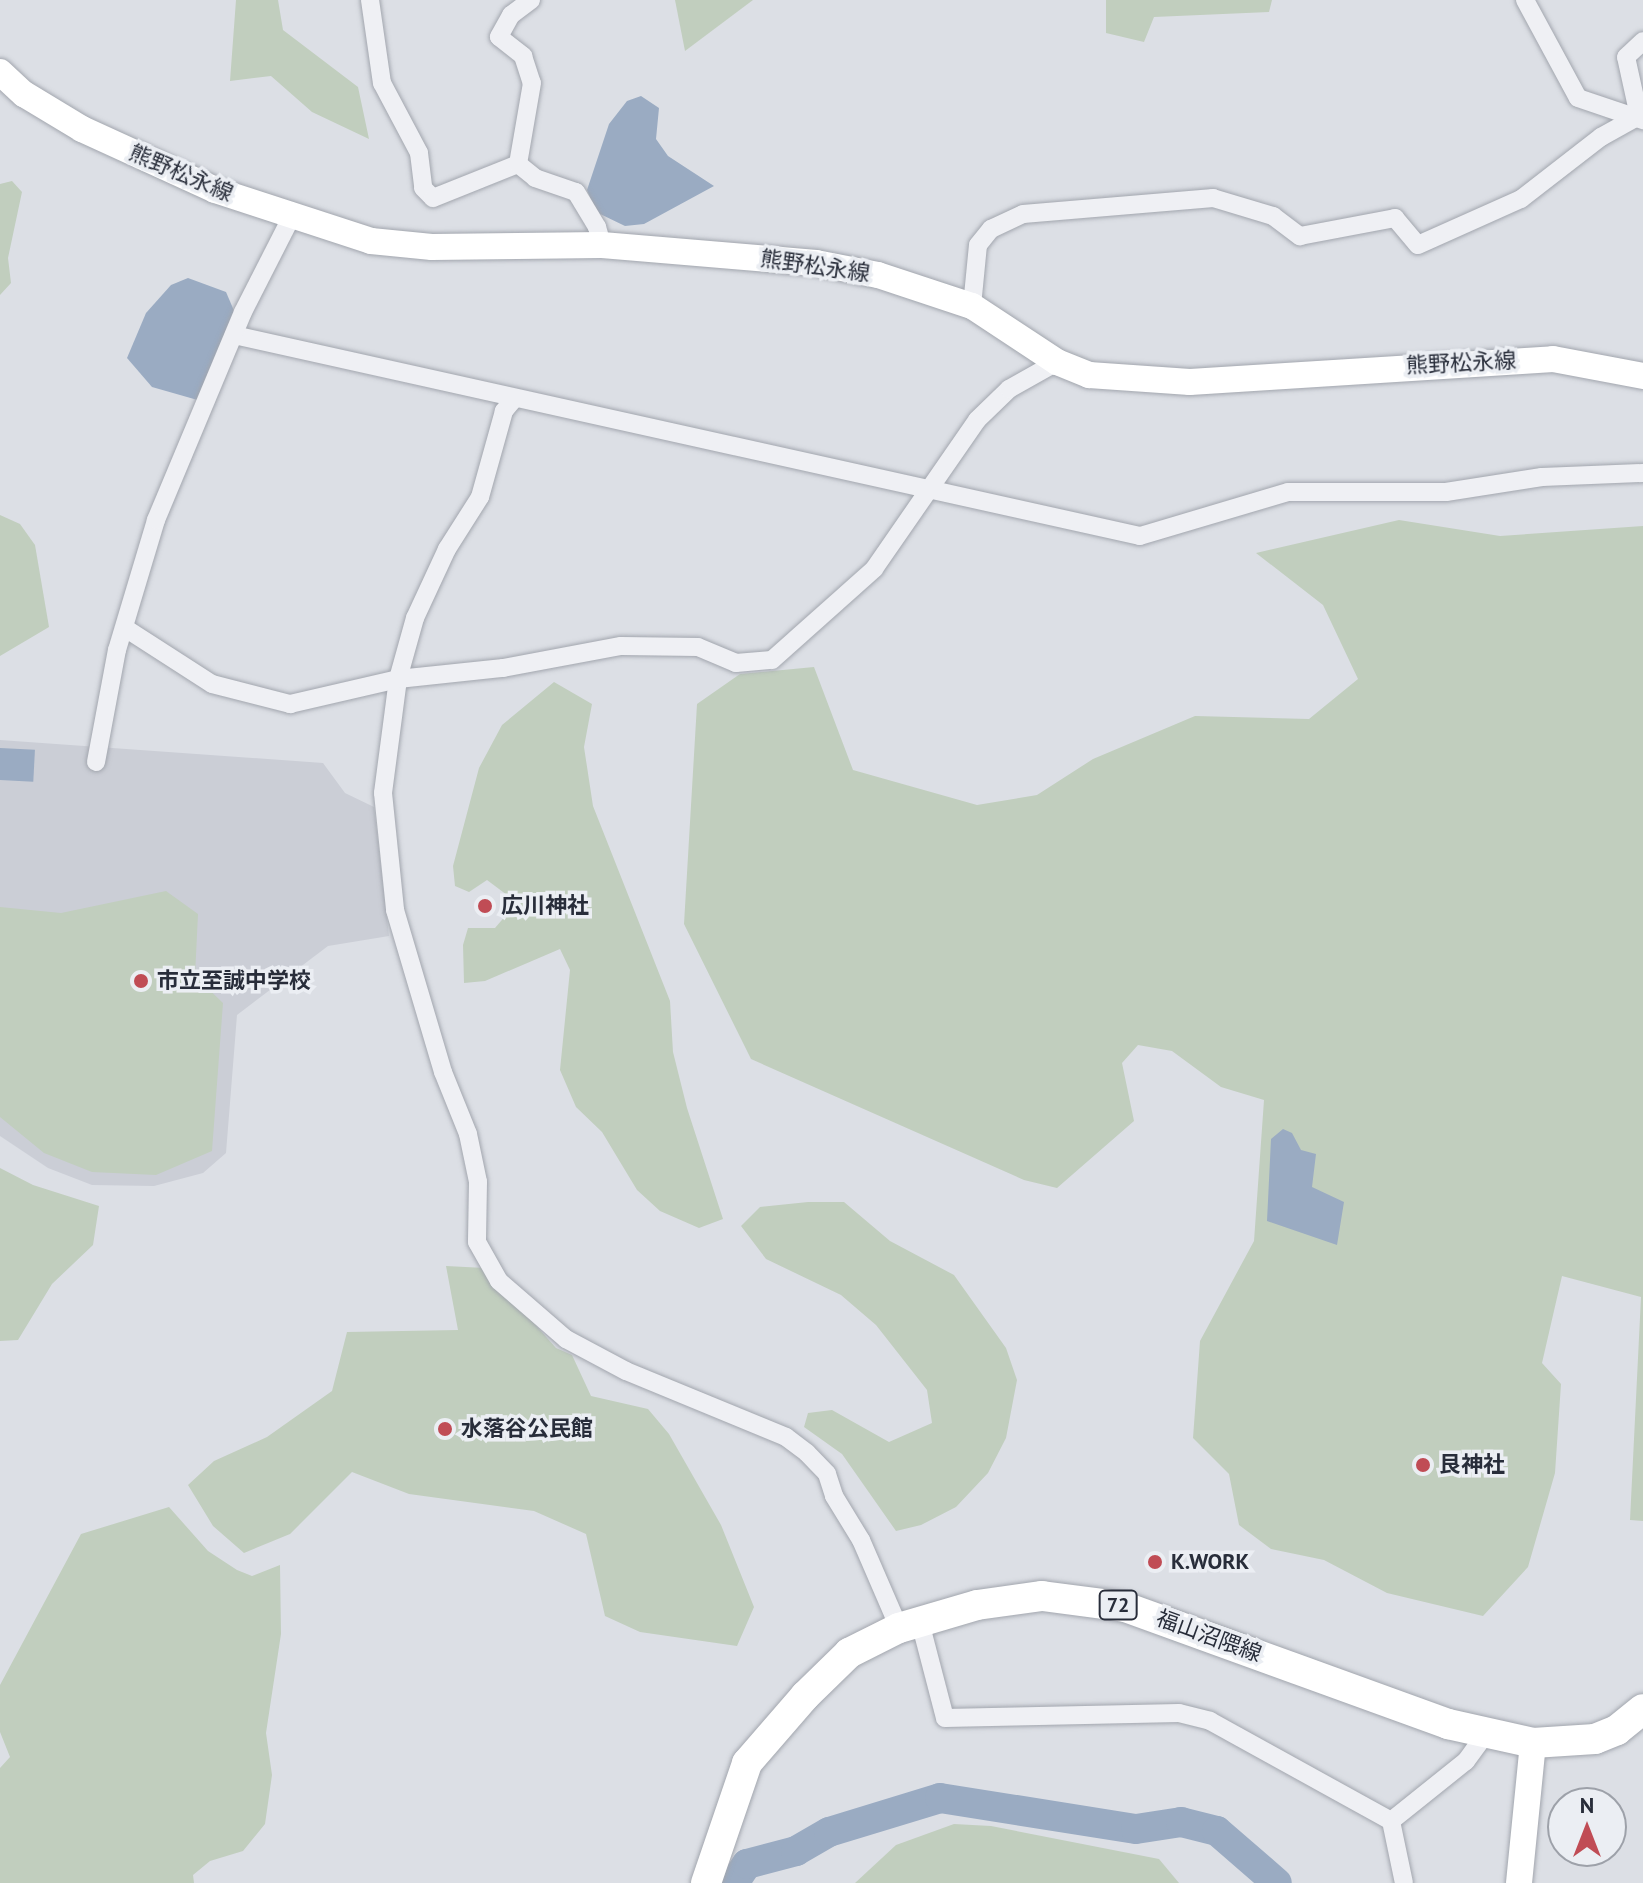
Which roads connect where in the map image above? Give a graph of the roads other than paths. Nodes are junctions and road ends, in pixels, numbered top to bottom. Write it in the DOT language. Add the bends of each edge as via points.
graph roads {
  1 [pos="370,0"];
  2 [pos="531,0"];
  3 [pos="1525,0"];
  4 [pos="1643,41"];
  5 [pos="0,72"];
  6 [pos="1641,118"];
  7 [pos="518,164"];
  8 [pos="292,216"];
  9 [pos="602,245"];
  10 [pos="972,306"];
  11 [pos="234,335"];
  12 [pos="1057,362"];
  13 [pos="1643,376"];
  14 [pos="514,399"];
  15 [pos="1643,473"];
  16 [pos="935,486"];
  17 [pos="125,628"];
  18 [pos="398,679"];
  19 [pos="96,762"];
  20 [pos="909,1625"];
  21 [pos="1643,1709"];
  22 [pos="1485,1735"];
  23 [pos="1533,1743"];
  24 [pos="1391,1821"];
  25 [pos="706,1883"];
  26 [pos="1404,1883"];
  27 [pos="1519,1883"];
  1 -- 7 [label="street" via="382,83 419,153 423,188 433,198"];
  2 -- 7 [label="street" via="511,15 499,37 523,56 532,83"];
  3 -- 6 [label="street" via="1578,98"];
  4 -- 6 [label="street" via="1626,57"];
  5 -- 8 [label="main road, 熊野松永線" via="24,94 82,129 215,190"];
  6 -- 10 [label="street" via="1601,137 1521,199 1418,245 1395,218 1300,236 1273,216 1213,198 1023,214 991,229 978,245"];
  7 -- 9 [label="street" via="535,178 576,192"];
  8 -- 9 [label="main road, 熊野松永線" via="371,241 432,247"];
  8 -- 11 [label="street"];
  9 -- 10 [label="main road, 熊野松永線" via="816,263 878,275"];
  10 -- 12 [label="main road, 熊野松永線"];
  11 -- 14 [label="street"];
  11 -- 17 [label="street" via="156,520"];
  12 -- 13 [label="main road, 熊野松永線" via="1089,375 1190,382 1553,359"];
  12 -- 16 [label="street" via="1009,389 977,420"];
  14 -- 16 [label="street"];
  14 -- 18 [label="street" via="504,411 480,497 447,549 415,618"];
  15 -- 16 [label="street" via="1542,477 1446,492 1301,490 1140,536"];
  16 -- 18 [label="street" via="874,569 772,660 736,663 698,647 621,646 503,668"];
  17 -- 18 [label="street" via="185,670 240,695 290,704"];
  17 -- 19 [label="street"];
  18 -- 20 [label="street" via="383,793 388,876 443,1072 468,1134 478,1182 477,1242 499,1281 566,1339 626,1371 786,1437 807,1453 827,1474"];
  20 -- 22 [label="main road, 福山沼隈線 / 72" via="977,1605 1042,1596 1106,1602"];
  20 -- 24 [label="street" via="945,1718 1179,1713 1210,1721"];
  20 -- 25 [label="main road, 福山沼隈線 / 72" via="849,1653 747,1763"];
  21 -- 23 [label="main road, 福山沼隈線 / 72" via="1617,1730 1595,1739"];
  22 -- 23 [label="main road, 福山沼隈線 / 72"];
  22 -- 24 [label="street" via="1466,1761"];
  23 -- 27 [label="main road"];
  24 -- 26 [label="street"];
}
